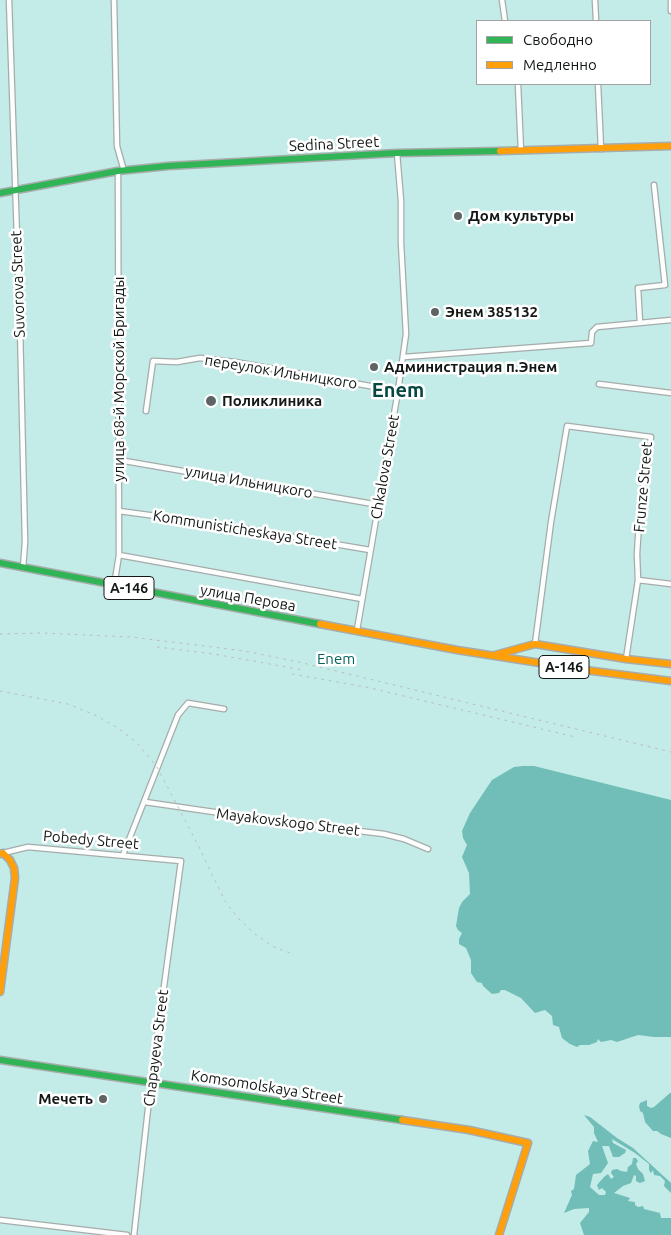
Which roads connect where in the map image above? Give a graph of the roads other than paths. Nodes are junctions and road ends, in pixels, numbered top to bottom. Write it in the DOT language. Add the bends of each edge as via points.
graph roads {
  1 [pos="8,0"];
  2 [pos="114,0"];
  3 [pos="502,0"];
  4 [pos="595,0"];
  5 [pos="670,0"];
  6 [pos="671,11"];
  7 [pos="505,20"];
  8 [pos="596,20"];
  9 [pos="518,85"];
  10 [pos="598,85"];
  11 [pos="671,146"];
  12 [pos="601,149"];
  13 [pos="521,152"];
  14 [pos="397,153"];
  15 [pos="121,171"];
  16 [pos="654,185"];
  17 [pos="15,190"];
  18 [pos="0,193"];
  19 [pos="671,320"];
  20 [pos="640,323"];
  21 [pos="404,357"];
  22 [pos="599,384"];
  23 [pos="398,391"];
  24 [pos="671,393"];
  25 [pos="146,411"];
  26 [pos="119,460"];
  27 [pos="379,505"];
  28 [pos="119,511"];
  29 [pos="370,550"];
  30 [pos="119,555"];
  31 [pos="0,563"];
  32 [pos="23,568"];
  33 [pos="638,580"];
  34 [pos="671,584"];
  35 [pos="114,586"];
  36 [pos="362,599"];
  37 [pos="357,630"];
  38 [pos="535,644"];
  39 [pos="491,656"];
  40 [pos="626,659"];
  41 [pos="671,664"];
  42 [pos="671,681"];
  43 [pos="224,709"];
  44 [pos="145,802"];
  45 [pos="428,849"];
  46 [pos="2,853"];
  47 [pos="123,855"];
  48 [pos="181,861"];
  49 [pos="0,992"];
  50 [pos="0,1060"];
  51 [pos="151,1082"];
  52 [pos="0,1220"];
  53 [pos="127,1235"];
  54 [pos="134,1235"];
  55 [pos="499,1235"];
  1 -- 17 [label="street, Suvorova Street"];
  2 -- 15 [label="street, улица 68-й Морской Бригады" via="117,146"];
  3 -- 7 [label="street"];
  4 -- 8 [label="street"];
  5 -- 6 [label="street"];
  9 -- 13 [label="street"];
  10 -- 12 [label="street"];
  11 -- 12 [label="main road, Sedina Street"];
  12 -- 13 [label="main road, Sedina Street"];
  13 -- 14 [label="main road, Sedina Street"];
  14 -- 15 [label="main road, Sedina Street"];
  14 -- 21 [label="street, Chkalova Street" via="406,334"];
  15 -- 17 [label="main road, Sedina Street"];
  15 -- 26 [label="street, улица 68-й Морской Бригады"];
  16 -- 20 [label="street" via="665,285 638,288"];
  17 -- 18 [label="main road, Sedina Street"];
  17 -- 32 [label="street, Suvorova Street" via="25,542"];
  19 -- 20 [label="street"];
  20 -- 21 [label="street" via="597,327 592,332 592,343"];
  21 -- 23 [label="street, Chkalova Street"];
  22 -- 24 [label="street"];
  23 -- 25 [label="street, переулок Ильницкого" via="235,362 200,358 177,362 153,361"];
  23 -- 27 [label="street, Chkalova Street"];
  26 -- 27 [label="street, улица Ильницкого"];
  26 -- 28 [label="street, улица 68-й Морской Бригады"];
  27 -- 29 [label="street, Chkalova Street"];
  28 -- 29 [label="street, Kommunisticheskaya Street"];
  28 -- 30 [label="street, улица 68-й Морской Бригады"];
  29 -- 36 [label="street, Chkalova Street"];
  30 -- 35 [label="street, улица 68-й Морской Бригады"];
  30 -- 36 [label="street, улица Перова"];
  31 -- 32 [label="main road, улица Перова / А-146"];
  32 -- 35 [label="main road, улица Перова / А-146"];
  33 -- 34 [label="street"];
  33 -- 38 [label="street, Frunze Street" via="640,507 651,437 567,426"];
  33 -- 40 [label="street, Frunze Street"];
  35 -- 37 [label="main road, улица Перова / А-146"];
  36 -- 37 [label="street, Chkalova Street"];
  37 -- 39 [label="main road, улица Перова / А-146"];
  38 -- 39 [label="main road, улица Перова"];
  38 -- 40 [label="main road, улица Перова"];
  39 -- 42 [label="main road, улица Перова / А-146"];
  40 -- 41 [label="main road, улица Перова"];
  43 -- 44 [label="street" via="188,703 178,715"];
  44 -- 45 [label="street, Mayakovskogo Street" via="384,834"];
  44 -- 47 [label="street"];
  46 -- 47 [label="street, Pobedy Street" via="28,847"];
  46 -- 49 [label="main road" via="10,860 15,878"];
  47 -- 48 [label="street, Pobedy Street"];
  48 -- 51 [label="street, Chapayeva Street"];
  50 -- 51 [label="main road, Komsomolskaya Street"];
  51 -- 54 [label="street, Chapayeva Street"];
  51 -- 55 [label="main road, Komsomolskaya Street" via="468,1130 528,1143"];
  52 -- 53 [label="street"];
}
